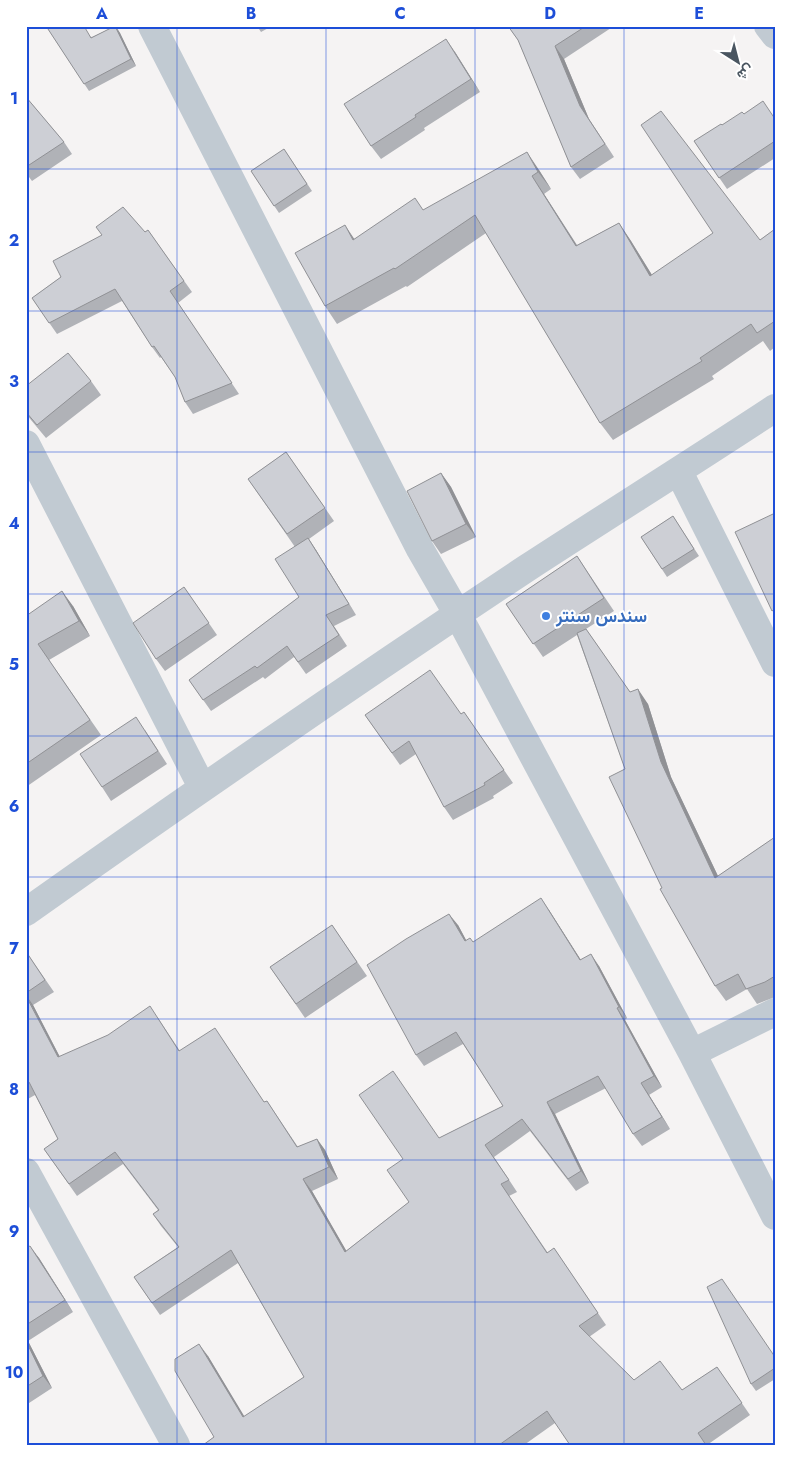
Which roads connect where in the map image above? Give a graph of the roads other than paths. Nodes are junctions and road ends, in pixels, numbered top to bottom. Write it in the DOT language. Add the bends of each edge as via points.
graph roads {
  1 [pos="152,26"];
  2 [pos="768,26"];
  3 [pos="775,36"];
  4 [pos="775,408"];
  5 [pos="26,444"];
  6 [pos="679,472"];
  7 [pos="458,615"];
  8 [pos="774,659"];
  9 [pos="202,787"];
  10 [pos="26,912"];
  11 [pos="775,1012"];
  12 [pos="692,1053"];
  13 [pos="26,1172"];
  14 [pos="775,1216"];
  15 [pos="176,1445"];
  1 -- 7 [label="street" via="420,549"];
  2 -- 3 [label="street"];
  4 -- 6 [label="street"];
  5 -- 9 [label="street"];
  6 -- 7 [label="street"];
  6 -- 8 [label="street"];
  7 -- 9 [label="street"];
  7 -- 12 [label="street"];
  9 -- 10 [label="street"];
  11 -- 12 [label="street"];
  12 -- 14 [label="street"];
  13 -- 15 [label="street"];
}
